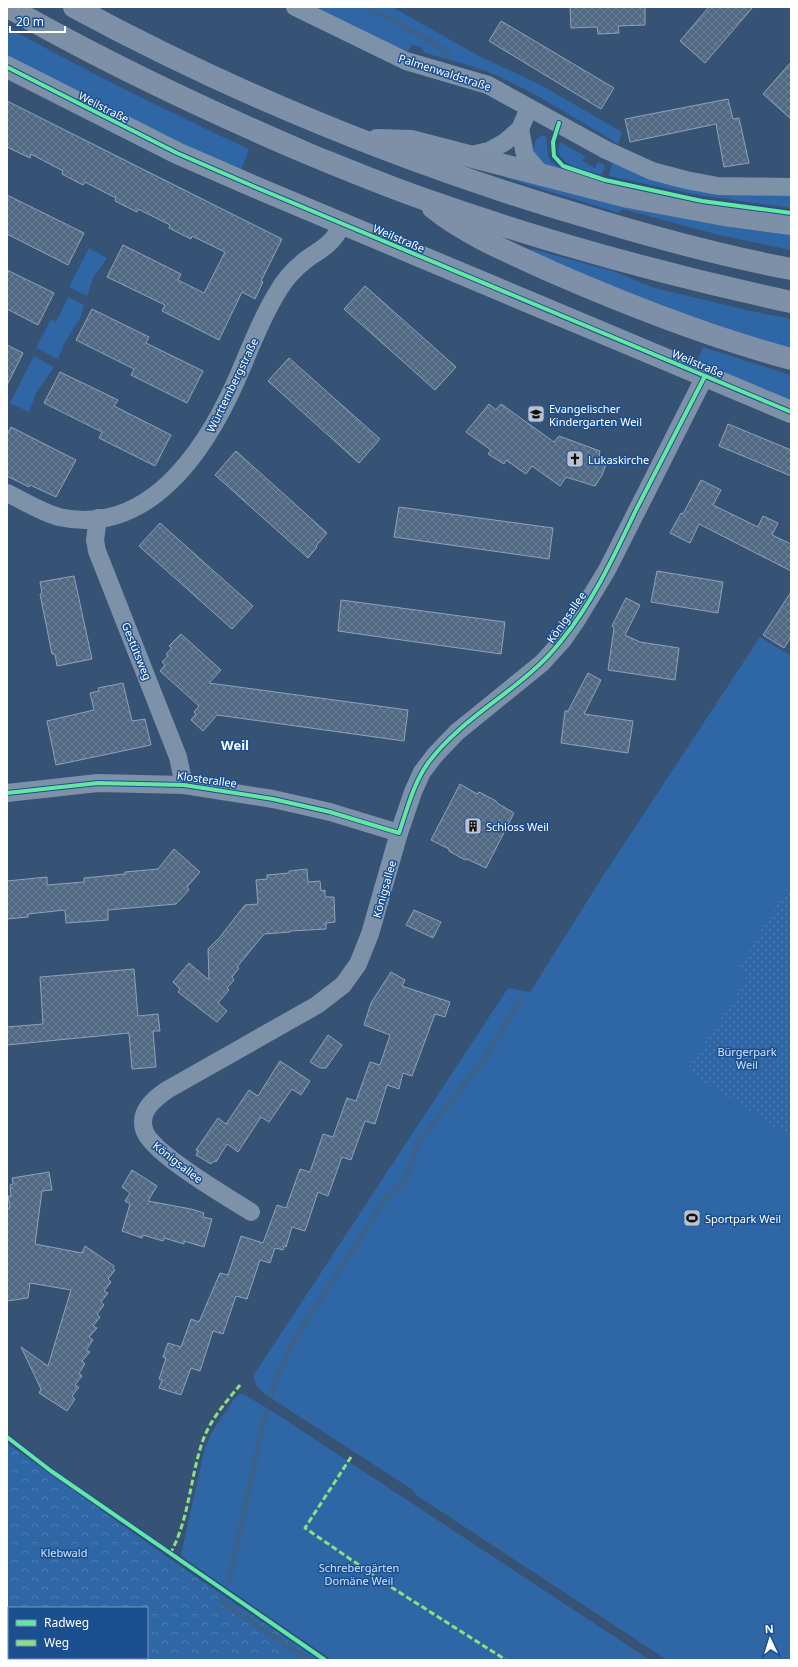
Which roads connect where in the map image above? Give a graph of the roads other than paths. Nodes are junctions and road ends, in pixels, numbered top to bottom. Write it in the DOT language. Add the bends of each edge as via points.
graph roads {
  1 [pos="8,7"];
  2 [pos="74,7"];
  3 [pos="295,7"];
  4 [pos="7,67"];
  5 [pos="529,108"];
  6 [pos="520,129"];
  7 [pos="364,140"];
  8 [pos="467,156"];
  9 [pos="541,174"];
  10 [pos="791,187"];
  11 [pos="421,198"];
  12 [pos="343,224"];
  13 [pos="791,224"];
  14 [pos="791,269"];
  15 [pos="791,302"];
  16 [pos="791,358"];
  17 [pos="705,376"];
  18 [pos="791,412"];
  19 [pos="7,493"];
  20 [pos="98,518"];
  21 [pos="184,785"];
  22 [pos="7,793"];
  23 [pos="399,833"];
  24 [pos="251,1212"];
  1 -- 11 [label="highway" via="157,86 270,138"];
  2 -- 7 [label="highway" via="254,95"];
  3 -- 5 [label="street, Palmenwaldstraße" via="406,61 480,82"];
  4 -- 12 [label="street, Weilstraße" via="177,153"];
  5 -- 6 [label="street"];
  5 -- 10 [label="street, Palmenwaldstraße" via="635,165 669,176 718,186"];
  6 -- 8 [label="street" via="489,151"];
  6 -- 9 [label="street" via="525,155"];
  7 -- 8 [label="highway" via="411,141"];
  7 -- 14 [label="highway" via="472,181 551,207 708,251"];
  8 -- 9 [label="highway"];
  9 -- 13 [label="highway" via="676,207"];
  11 -- 15 [label="highway" via="612,259 681,278"];
  11 -- 16 [label="highway" via="461,229 580,284 720,338"];
  12 -- 17 [label="street, Weilstraße"];
  12 -- 20 [label="street, Württembergstraße" via="332,240 298,266 279,289 222,410 192,457 173,480 145,503 126,512"];
  17 -- 18 [label="street, Weilstraße"];
  17 -- 23 [label="street, Königsallee" via="607,570 584,610 562,641 542,663 457,732 427,764"];
  19 -- 20 [label="street, Württembergstraße" via="60,517"];
  20 -- 21 [label="street, Gestütsweg" via="95,540 97,551 178,757"];
  21 -- 22 [label="street, Klosterallee" via="98,783"];
  21 -- 23 [label="street, Klosterallee" via="273,798"];
  23 -- 24 [label="street, Königsallee" via="370,934 358,964 344,985 317,1005 167,1090 146,1109 144,1129 152,1142 186,1171"];
}
